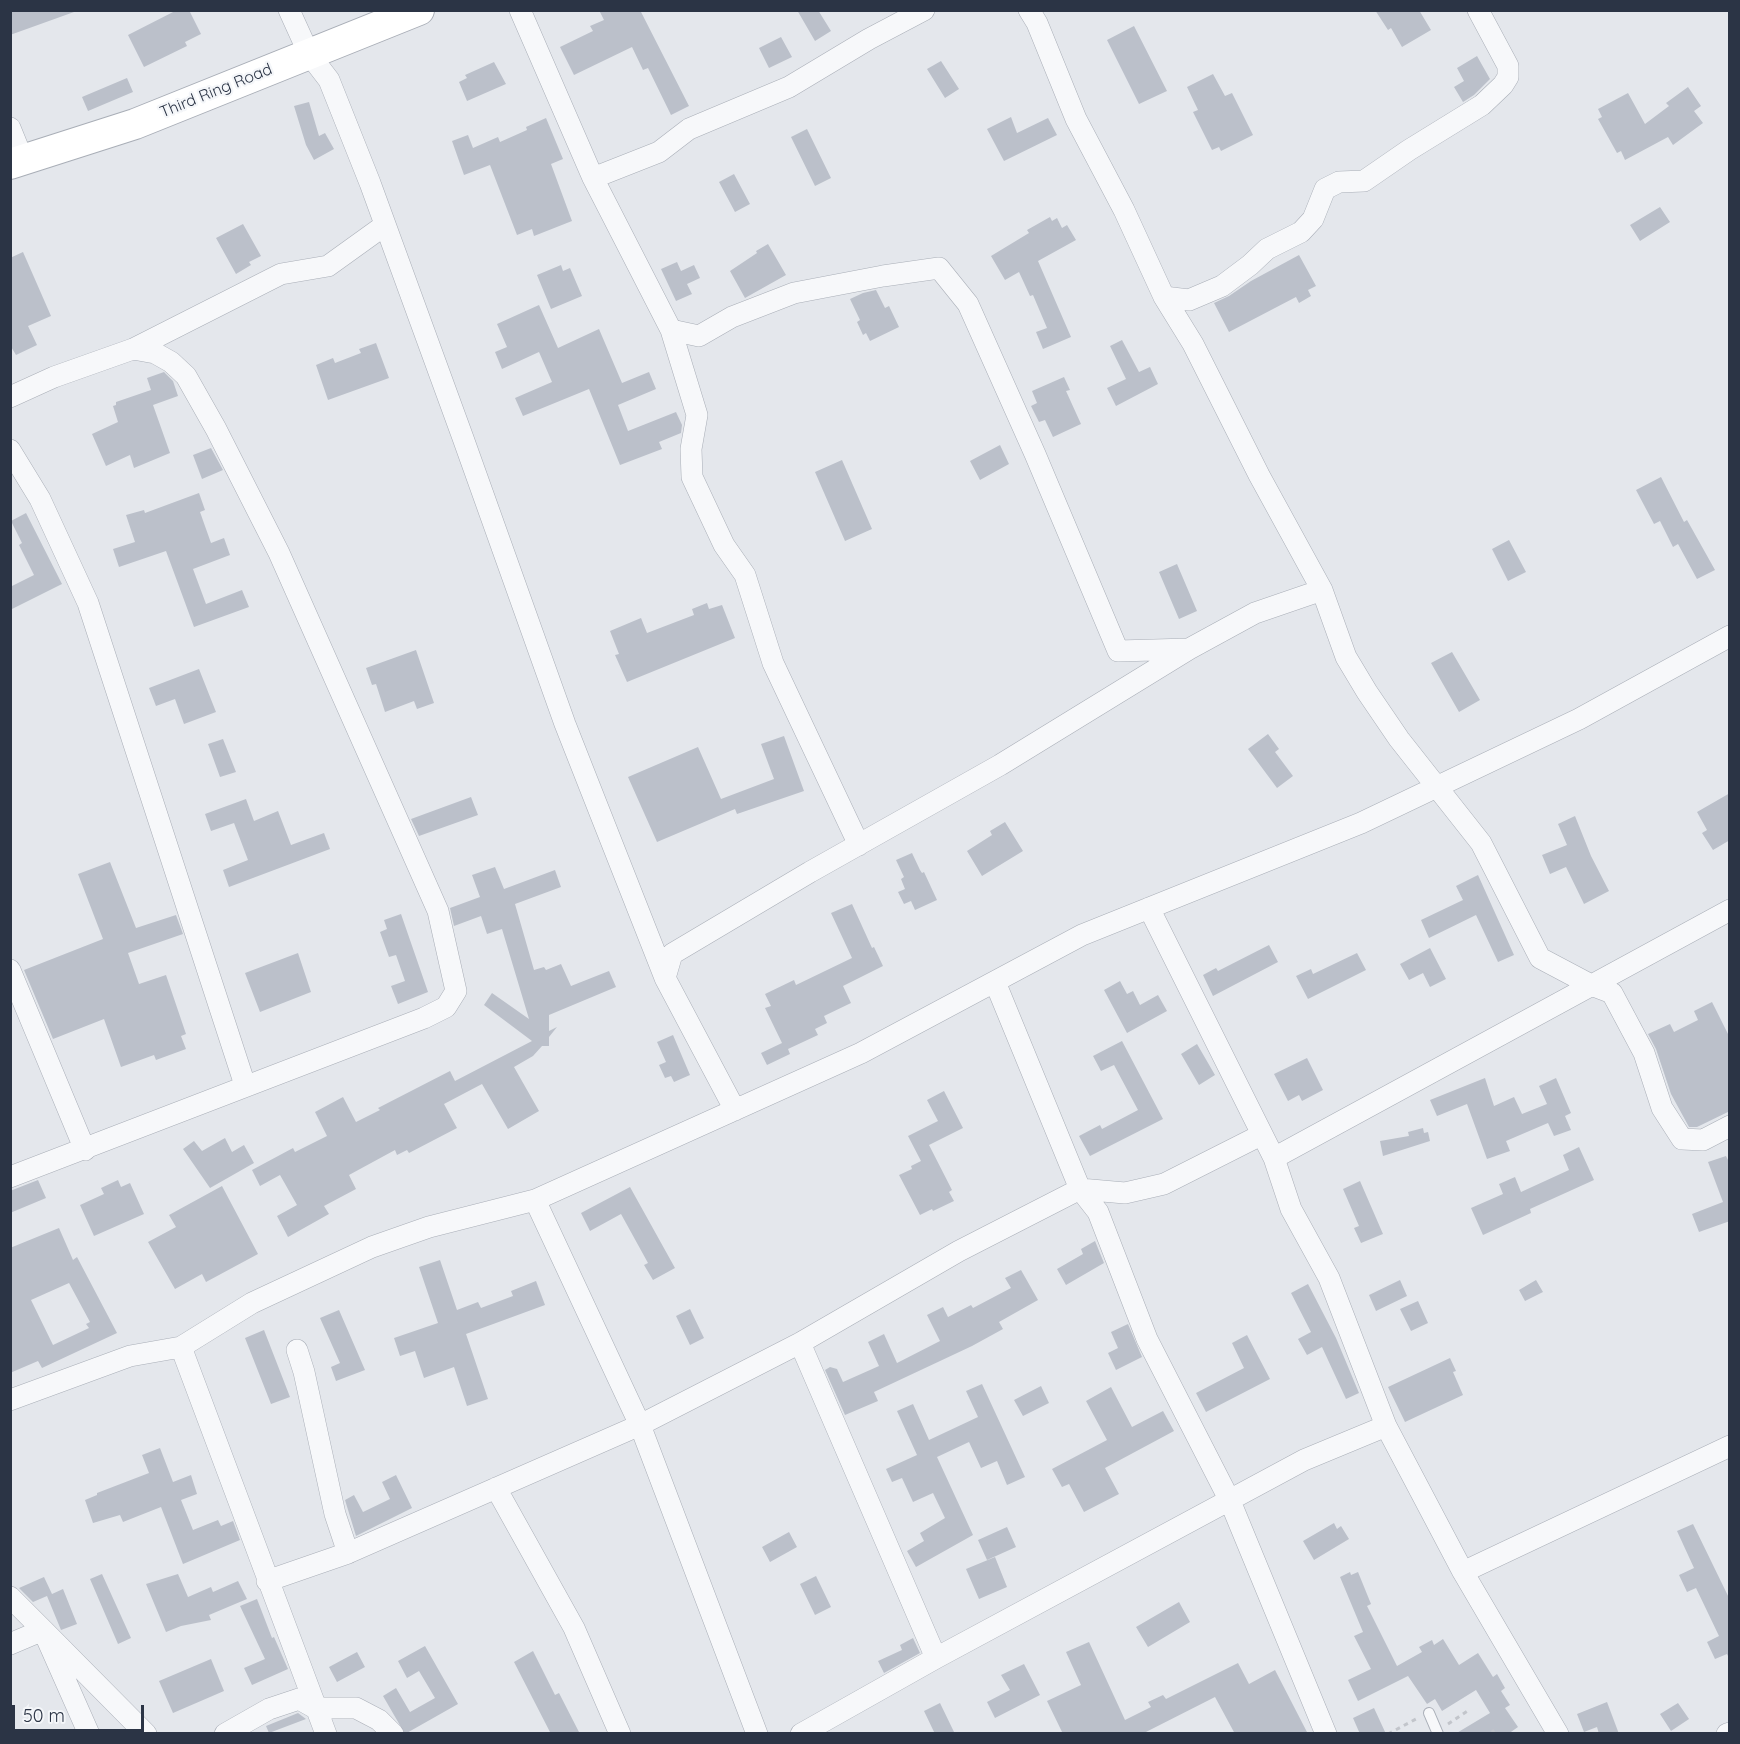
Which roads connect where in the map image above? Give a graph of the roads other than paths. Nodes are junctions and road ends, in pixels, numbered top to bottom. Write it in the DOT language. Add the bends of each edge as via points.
graph roads {
  1 [pos="289,10"];
  2 [pos="419,10"];
  3 [pos="520,10"];
  4 [pos="924,10"];
  5 [pos="1029,10"];
  6 [pos="1479,10"];
  7 [pos="309,54"];
  8 [pos="10,128"];
  9 [pos="17,162"];
  10 [pos="593,178"];
  11 [pos="385,225"];
  12 [pos="1164,297"];
  13 [pos="671,330"];
  14 [pos="133,349"];
  15 [pos="10,397"];
  16 [pos="10,450"];
  17 [pos="1322,590"];
  18 [pos="1730,636"];
  19 [pos="1189,649"];
  20 [pos="1437,787"];
  21 [pos="859,845"];
  22 [pos="1149,908"];
  23 [pos="1730,910"];
  24 [pos="10,970"];
  25 [pos="665,978"];
  26 [pos="995,982"];
  27 [pos="1591,985"];
  28 [pos="245,1085"];
  29 [pos="735,1110"];
  30 [pos="1730,1126"];
  31 [pos="1261,1135"];
  32 [pos="85,1150"];
  33 [pos="1274,1158"];
  34 [pos="10,1177"];
  35 [pos="1080,1189"];
  36 [pos="535,1200"];
  37 [pos="800,1343"];
  38 [pos="181,1347"];
  39 [pos="297,1350"];
  40 [pos="10,1400"];
  41 [pos="640,1425"];
  42 [pos="1386,1426"];
  43 [pos="1730,1446"];
  44 [pos="496,1488"];
  45 [pos="1230,1501"];
  46 [pos="348,1553"];
  47 [pos="1463,1572"];
  48 [pos="267,1581"];
  49 [pos="10,1597"];
  50 [pos="43,1630"];
  51 [pos="10,1644"];
  52 [pos="936,1658"];
  53 [pos="315,1707"];
  54 [pos="1429,1713"];
  55 [pos="1437,1732"];
  56 [pos="89,1734"];
  57 [pos="146,1734"];
  58 [pos="225,1734"];
  59 [pos="326,1734"];
  60 [pos="393,1734"];
  61 [pos="620,1734"];
  62 [pos="757,1734"];
  63 [pos="801,1734"];
  64 [pos="1326,1734"];
  65 [pos="1558,1734"];
  1 -- 7 [label="street"];
  2 -- 7 [label="street, Third Ring Road"];
  3 -- 10 [label="street"];
  4 -- 10 [label="street" via="789,87 689,129 659,152"];
  5 -- 12 [label="street" via="1076,119"];
  6 -- 12 [label="street" via="1508,66 1503,85 1482,105 1364,181 1339,182 1325,189 1313,219 1301,232 1267,249 1222,286 1189,300"];
  7 -- 9 [label="street, Third Ring Road" via="135,124"];
  7 -- 11 [label="street" via="329,80"];
  8 -- 9 [label="street"];
  10 -- 13 [label="street"];
  11 -- 14 [label="street" via="328,266 281,274"];
  11 -- 25 [label="street" via="565,724"];
  12 -- 17 [label="street" via="1193,344"];
  13 -- 19 [label="street" via="699,336 794,293 939,268 968,304 1118,651"];
  13 -- 21 [label="street" via="697,415 691,449 692,477 724,545 745,575 773,663"];
  14 -- 15 [label="street"];
  14 -- 28 [label="street" via="155,352 186,376 279,553 438,911 456,991 446,1008 424,1018"];
  16 -- 28 [label="street" via="40,499 88,603"];
  17 -- 19 [label="street" via="1255,614"];
  17 -- 20 [label="street" via="1346,657 1399,739"];
  18 -- 20 [label="street" via="1579,719"];
  19 -- 21 [label="street" via="1000,765"];
  20 -- 22 [label="street" via="1361,823"];
  20 -- 27 [label="street" via="1481,843 1540,958"];
  21 -- 25 [label="street" via="672,954"];
  22 -- 26 [label="street" via="1082,935"];
  22 -- 31 [label="street"];
  23 -- 27 [label="street"];
  24 -- 32 [label="street"];
  25 -- 29 [label="street"];
  26 -- 29 [label="street" via="861,1053"];
  26 -- 35 [label="street"];
  27 -- 30 [label="street" via="1612,993 1644,1053 1662,1108 1682,1139 1703,1140"];
  27 -- 33 [label="street"];
  28 -- 32 [label="street"];
  29 -- 36 [label="street"];
  31 -- 33 [label="street"];
  31 -- 35 [label="street" via="1164,1184 1125,1193"];
  32 -- 34 [label="street"];
  33 -- 42 [label="street" via="1291,1209 1329,1278"];
  35 -- 37 [label="street" via="959,1251"];
  35 -- 45 [label="street" via="1098,1212 1147,1340"];
  36 -- 38 [label="street" via="429,1227 372,1247 252,1303"];
  36 -- 41 [label="street"];
  37 -- 41 [label="street"];
  37 -- 52 [label="street"];
  38 -- 40 [label="street" via="130,1356"];
  38 -- 48 [label="street"];
  39 -- 46 [label="street" via="335,1514"];
  41 -- 44 [label="street"];
  41 -- 62 [label="street"];
  42 -- 45 [label="street" via="1304,1460"];
  42 -- 47 [label="street"];
  43 -- 47 [label="street"];
  44 -- 46 [label="street"];
  44 -- 61 [label="street" via="574,1628"];
  45 -- 52 [label="street"];
  45 -- 64 [label="street"];
  46 -- 48 [label="street"];
  47 -- 65 [label="street"];
  48 -- 53 [label="street"];
  49 -- 50 [label="street"];
  50 -- 51 [label="street"];
  50 -- 56 [label="street"];
  50 -- 57 [label="street"];
  52 -- 63 [label="street"];
  53 -- 58 [label="street" via="299,1699 269,1709"];
  53 -- 59 [label="street"];
  53 -- 60 [label="street" via="356,1708 379,1720"];
  54 -- 55 [label="lane"];
}
